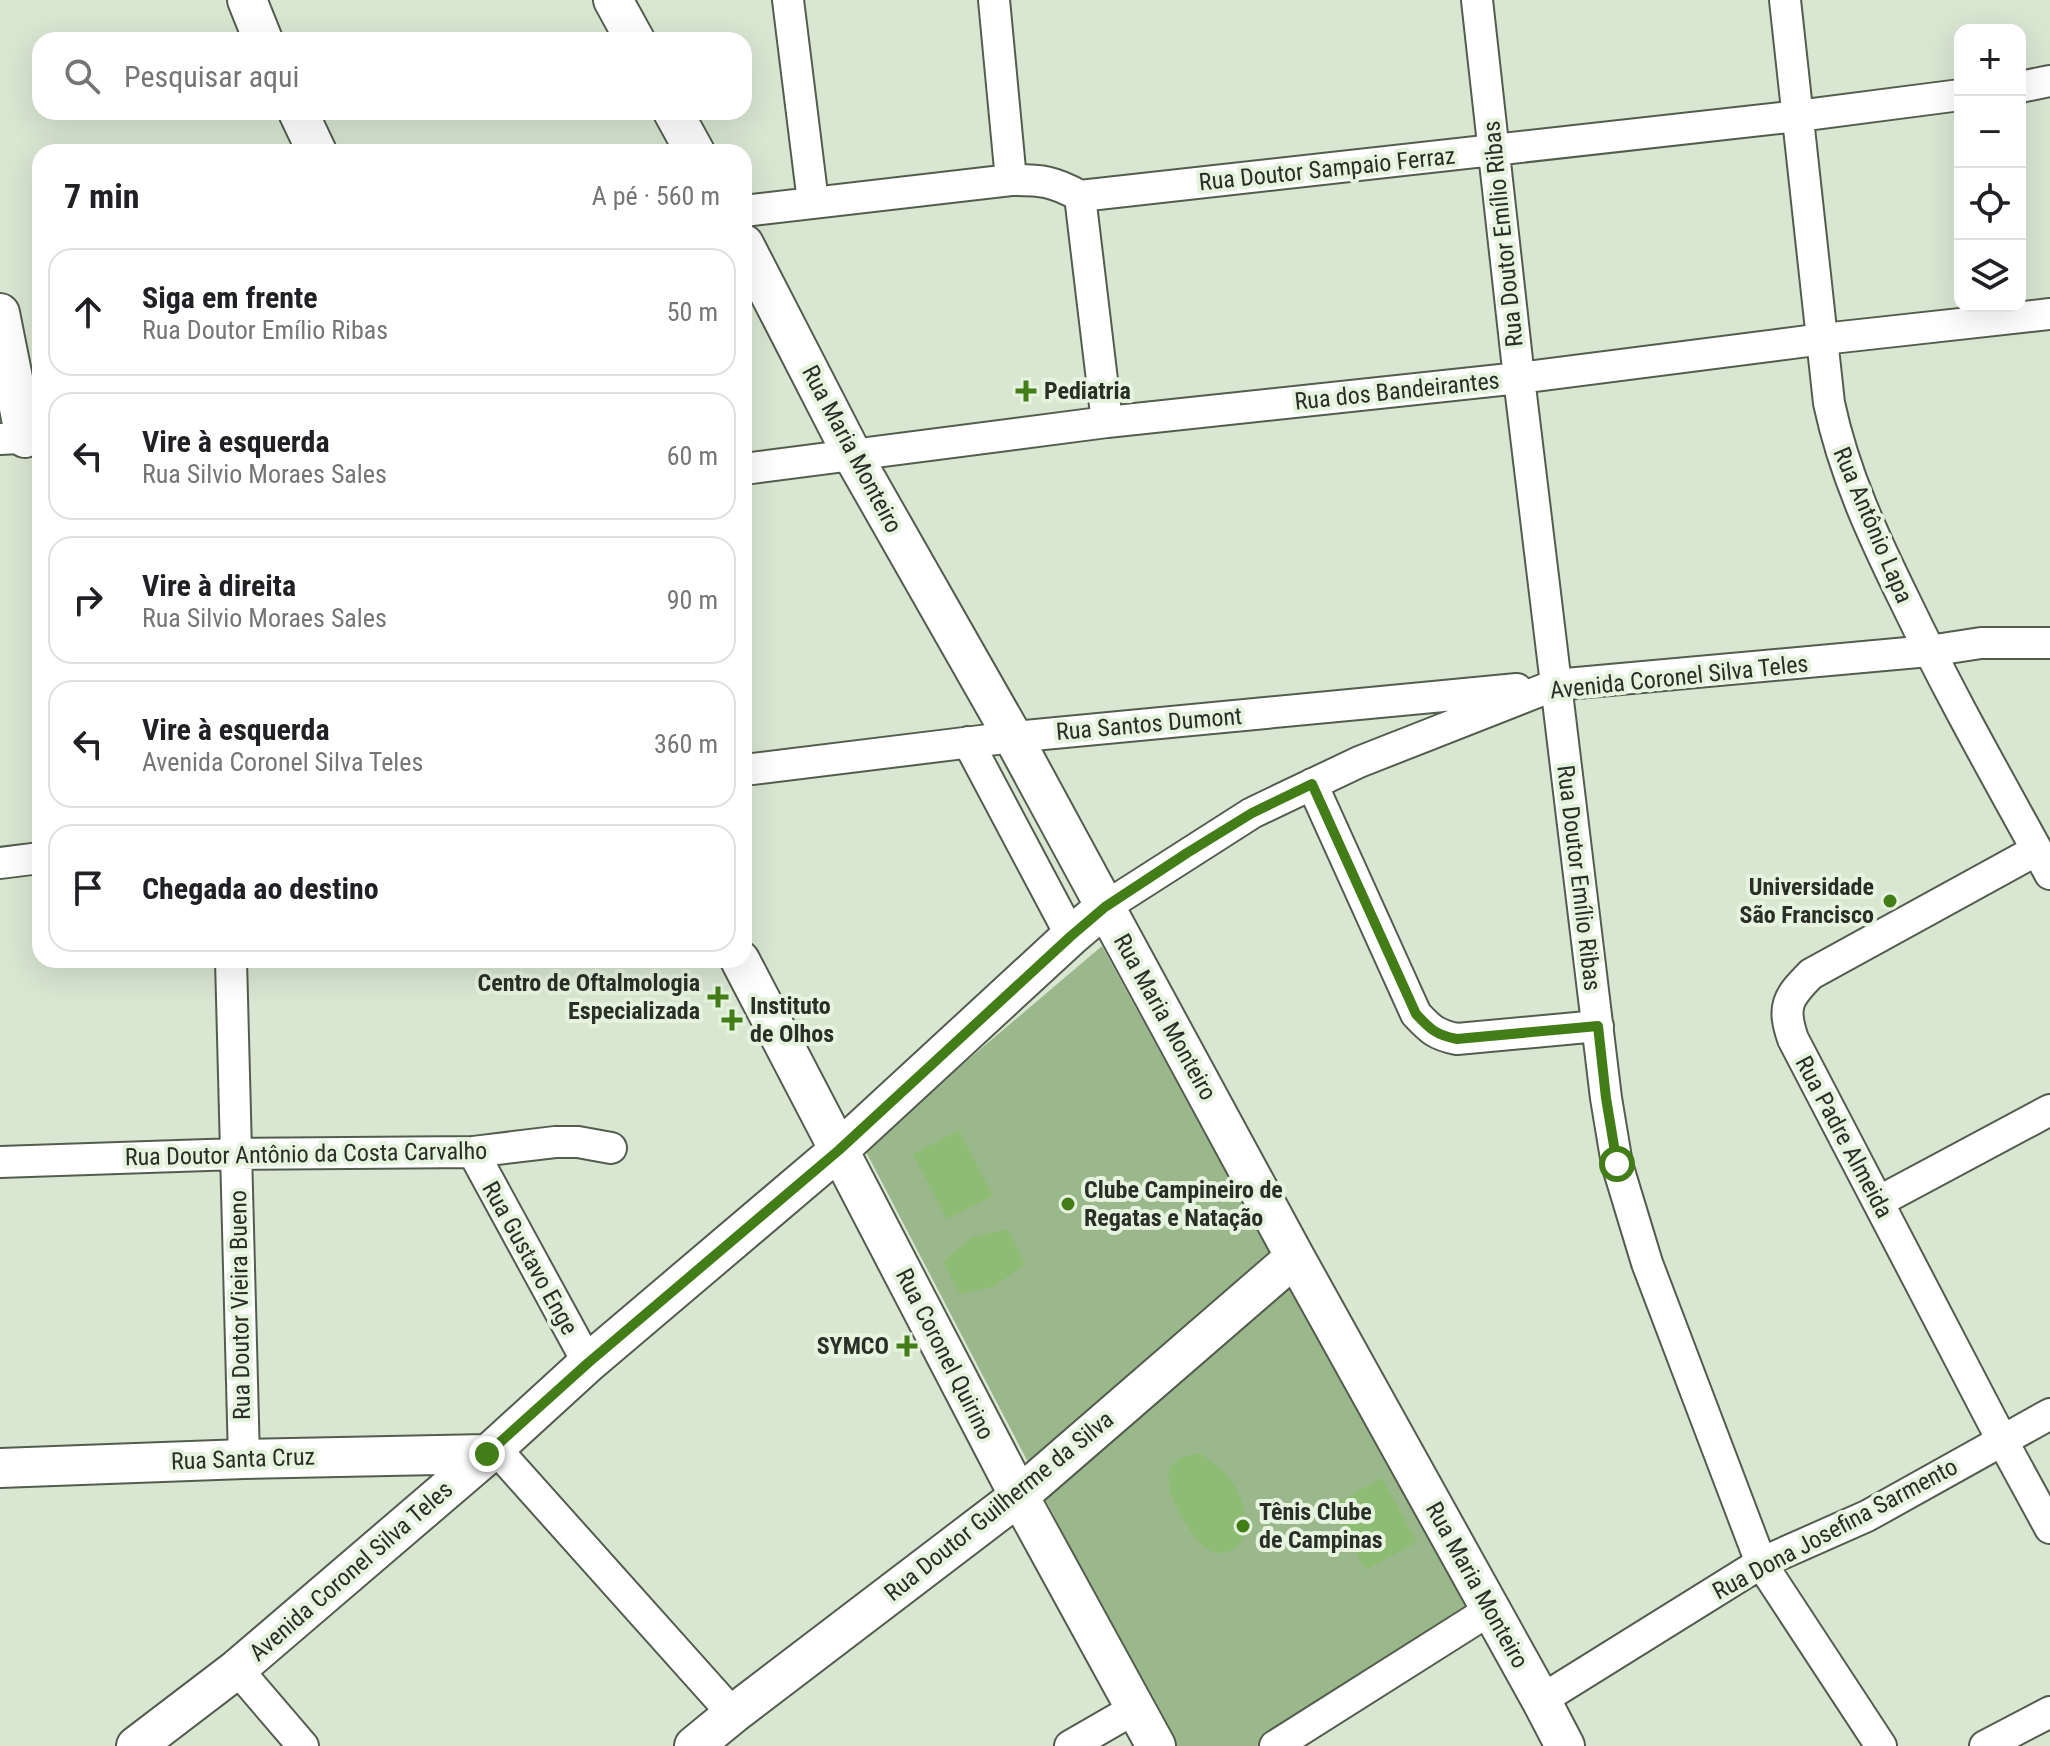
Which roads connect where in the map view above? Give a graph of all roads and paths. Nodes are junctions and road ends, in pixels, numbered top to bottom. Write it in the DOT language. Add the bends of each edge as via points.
graph roads {
  1 [pos="247,0"];
  2 [pos="613,0"];
  3 [pos="788,0"];
  4 [pos="994,0"];
  5 [pos="1477,0"];
  6 [pos="1785,0"];
  7 [pos="260,32"];
  8 [pos="631,32"];
  9 [pos="2050,81"];
  10 [pos="2026,86"];
  11 [pos="1954,96"];
  12 [pos="1798,116"];
  13 [pos="302,120"];
  14 [pos="677,120"];
  15 [pos="313,144"];
  16 [pos="691,144"];
  17 [pos="1495,150"];
  18 [pos="1011,180"];
  19 [pos="1080,196"];
  20 [pos="813,202"];
  21 [pos="752,210"];
  22 [pos="752,260"];
  23 [pos="0,313"];
  24 [pos="2050,314"];
  25 [pos="1823,339"];
  26 [pos="1519,378"];
  27 [pos="1107,422"];
  28 [pos="22,438"];
  29 [pos="853,456"];
  30 [pos="752,468"];
  31 [pos="2050,623"];
  32 [pos="1981,643"];
  33 [pos="2050,643"];
  34 [pos="1929,651"];
  35 [pos="1555,685"];
  36 [pos="1370,703"];
  37 [pos="1013,737"];
  38 [pos="968,742"];
  39 [pos="1384,752"];
  40 [pos="752,769"];
  41 [pos="1312,784"];
  42 [pos="32,859"];
  43 [pos="2043,862"];
  44 [pos="0,863"];
  45 [pos="1105,907"];
  46 [pos="1071,936"];
  47 [pos="231,968"];
  48 [pos="744,968"];
  49 [pos="1598,1026"];
  50 [pos="2050,1110"];
  51 [pos="611,1148"];
  52 [pos="839,1150"];
  53 [pos="473,1152"];
  54 [pos="237,1154"];
  55 [pos="0,1162"];
  56 [pos="1878,1202"];
  57 [pos="1295,1257"];
  58 [pos="588,1363"];
  59 [pos="2050,1414"];
  60 [pos="2002,1440"];
  61 [pos="491,1451"];
  62 [pos="244,1459"];
  63 [pos="0,1468"];
  64 [pos="1019,1496"];
  65 [pos="2050,1528"];
  66 [pos="1761,1563"];
  67 [pos="1490,1610"];
  68 [pos="237,1669"];
  69 [pos="1541,1700"];
  70 [pos="1136,1708"];
  71 [pos="2050,1712"];
  72 [pos="733,1714"];
  73 [pos="136,1746"];
  74 [pos="303,1746"];
  75 [pos="694,1746"];
  76 [pos="1070,1746"];
  77 [pos="1156,1746"];
  78 [pos="1275,1746"];
  79 [pos="1565,1746"];
  80 [pos="1881,1746"];
  81 [pos="1985,1746"];
  1 -- 7 [label="main road"];
  2 -- 8 [label="main road"];
  3 -- 20 [label="street"];
  4 -- 18 [label="street"];
  5 -- 17 [label="street, Rua Doutor Emílio Ribas"];
  6 -- 12 [label="street, Rua Antônio Lapa"];
  9 -- 10 [label="street"];
  11 -- 12 [label="street, Rua Doutor Sampaio Ferraz"];
  12 -- 17 [label="street, Rua Doutor Sampaio Ferraz"];
  12 -- 25 [label="street, Rua Antônio Lapa"];
  13 -- 15 [label="main road"];
  14 -- 16 [label="main road"];
  17 -- 19 [label="street, Rua Doutor Sampaio Ferraz"];
  17 -- 26 [label="street, Rua Doutor Emílio Ribas"];
  18 -- 19 [label="street, Rua Doutor Sampaio Ferraz" via="1058,184"];
  18 -- 20 [label="street, Rua Doutor Sampaio Ferraz"];
  19 -- 27 [label="street"];
  20 -- 21 [label="street, Rua Doutor Sampaio Ferraz"];
  22 -- 29 [label="main road, Rua Maria Monteiro"];
  23 -- 28 [label="main road"];
  24 -- 25 [label="street, Rua dos Bandeirantes"];
  25 -- 26 [label="street, Rua dos Bandeirantes"];
  25 -- 34 [label="street, Rua Antônio Lapa" via="1841,454"];
  26 -- 27 [label="street, Rua dos Bandeirantes"];
  26 -- 35 [label="street, Rua Doutor Emílio Ribas"];
  27 -- 29 [label="street, Rua dos Bandeirantes"];
  29 -- 30 [label="street, Rua dos Bandeirantes"];
  29 -- 37 [label="main road, Rua Maria Monteiro"];
  31 -- 32 [label="street"];
  32 -- 33 [label="street, Avenida Coronel Silva Teles"];
  32 -- 34 [label="street, Avenida Coronel Silva Teles"];
  34 -- 35 [label="street, Avenida Coronel Silva Teles"];
  34 -- 43 [label="street, Rua Antônio Lapa"];
  35 -- 36 [label="street, Rua Santos Dumont"];
  35 -- 39 [label="street, Avenida Coronel Silva Teles"];
  35 -- 49 [label="street, Rua Doutor Emílio Ribas"];
  36 -- 37 [label="street, Rua Santos Dumont"];
  36 -- 39 [label="street" via="1392,726"];
  37 -- 38 [label="street, Rua Santos Dumont"];
  37 -- 45 [label="main road, Rua Maria Monteiro"];
  38 -- 40 [label="street, Rua Santos Dumont"];
  38 -- 46 [label="street"];
  39 -- 41 [label="street, Avenida Coronel Silva Teles"];
  41 -- 45 [label="street, Avenida Coronel Silva Teles" via="1252,813"];
  41 -- 49 [label="street" via="1416,1014 1427,1026 1439,1036 1457,1039"];
  42 -- 44 [label="street"];
  43 -- 56 [label="street, Rua Padre Almeida" via="1811,974 1794,991 1786,1021 1793,1039"];
  45 -- 46 [label="main road, Avenida Coronel Silva Teles"];
  45 -- 57 [label="main road, Rua Maria Monteiro"];
  46 -- 52 [label="main road, Avenida Coronel Silva Teles"];
  47 -- 54 [label="street, Rua Doutor Vieira Bueno"];
  48 -- 52 [label="main road, Rua Coronel Quirino"];
  49 -- 66 [label="street, Rua Doutor Emílio Ribas" via="1617,1164 1647,1263"];
  50 -- 56 [label="street"];
  51 -- 53 [label="street, Rua Doutor Antônio da Costa Carvalho" via="555,1142"];
  52 -- 58 [label="main road, Avenida Coronel Silva Teles"];
  52 -- 64 [label="main road, Rua Coronel Quirino"];
  53 -- 54 [label="street, Rua Doutor Antônio da Costa Carvalho"];
  53 -- 58 [label="street, Rua Gustavo Enge"];
  54 -- 55 [label="street, Rua Doutor Antônio da Costa Carvalho"];
  54 -- 62 [label="street, Rua Doutor Vieira Bueno"];
  56 -- 60 [label="street, Rua Padre Almeida"];
  57 -- 64 [label="main road, Rua Doutor Guilherme da Silva"];
  57 -- 67 [label="main road, Rua Maria Monteiro"];
  58 -- 61 [label="main road, Avenida Coronel Silva Teles"];
  59 -- 60 [label="street, Rua Dona Josefina Sarmento"];
  60 -- 65 [label="street, Rua Padre Almeida"];
  60 -- 66 [label="street, Rua Dona Josefina Sarmento" via="1867,1516"];
  61 -- 62 [label="main road, Rua Santa Cruz"];
  61 -- 68 [label="main road, Avenida Coronel Silva Teles"];
  61 -- 72 [label="street"];
  62 -- 63 [label="main road, Rua Santa Cruz"];
  64 -- 70 [label="main road, Rua Coronel Quirino"];
  64 -- 72 [label="main road, Rua Doutor Guilherme da Silva"];
  66 -- 69 [label="street, Rua Dona Josefina Sarmento"];
  66 -- 80 [label="street, Rua Doutor Emílio Ribas"];
  67 -- 69 [label="main road, Rua Maria Monteiro"];
  67 -- 78 [label="street"];
  68 -- 73 [label="main road, Avenida Coronel Silva Teles"];
  68 -- 74 [label="street"];
  69 -- 79 [label="main road, Rua Maria Monteiro"];
  70 -- 76 [label="street"];
  70 -- 77 [label="main road, Rua Coronel Quirino"];
  71 -- 81 [label="street"];
  72 -- 75 [label="main road, Rua Doutor Guilherme da Silva"];
}
